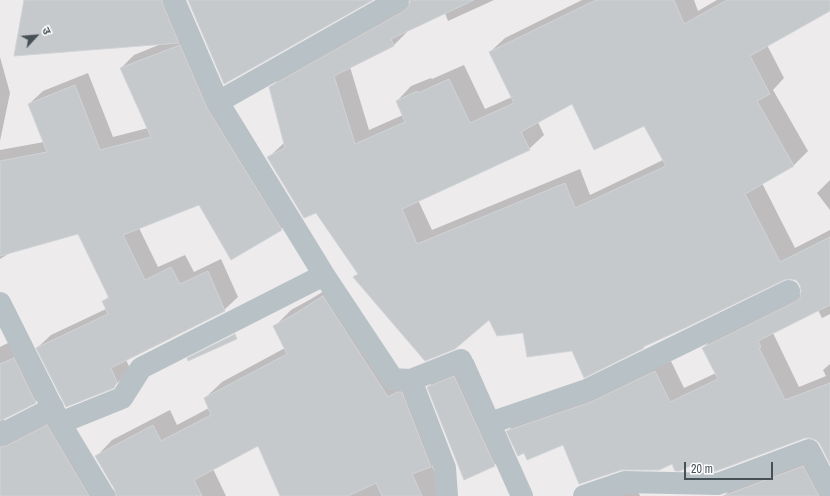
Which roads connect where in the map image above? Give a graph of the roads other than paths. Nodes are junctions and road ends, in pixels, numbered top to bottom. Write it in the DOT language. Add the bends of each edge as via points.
graph roads {
  1 [pos="174,0"];
  2 [pos="398,0"];
  3 [pos="218,102"];
  4 [pos="324,276"];
  5 [pos="789,291"];
  6 [pos="0,303"];
  7 [pos="412,380"];
  8 [pos="57,416"];
  9 [pos="490,423"];
  10 [pos="0,435"];
  11 [pos="830,491"];
  12 [pos="104,496"];
  13 [pos="447,496"];
  14 [pos="522,496"];
  15 [pos="584,496"];
  1 -- 3 [label="street"];
  2 -- 3 [label="street"];
  3 -- 4 [label="street"];
  4 -- 7 [label="street" via="394,379"];
  4 -- 8 [label="street" via="141,368 122,398"];
  5 -- 9 [label="street" via="587,390"];
  6 -- 8 [label="street"];
  7 -- 9 [label="street" via="461,360"];
  7 -- 13 [label="street" via="445,468"];
  8 -- 10 [label="street"];
  8 -- 12 [label="street"];
  9 -- 14 [label="street"];
  11 -- 15 [label="street" via="809,450 718,484 625,482"];
}
